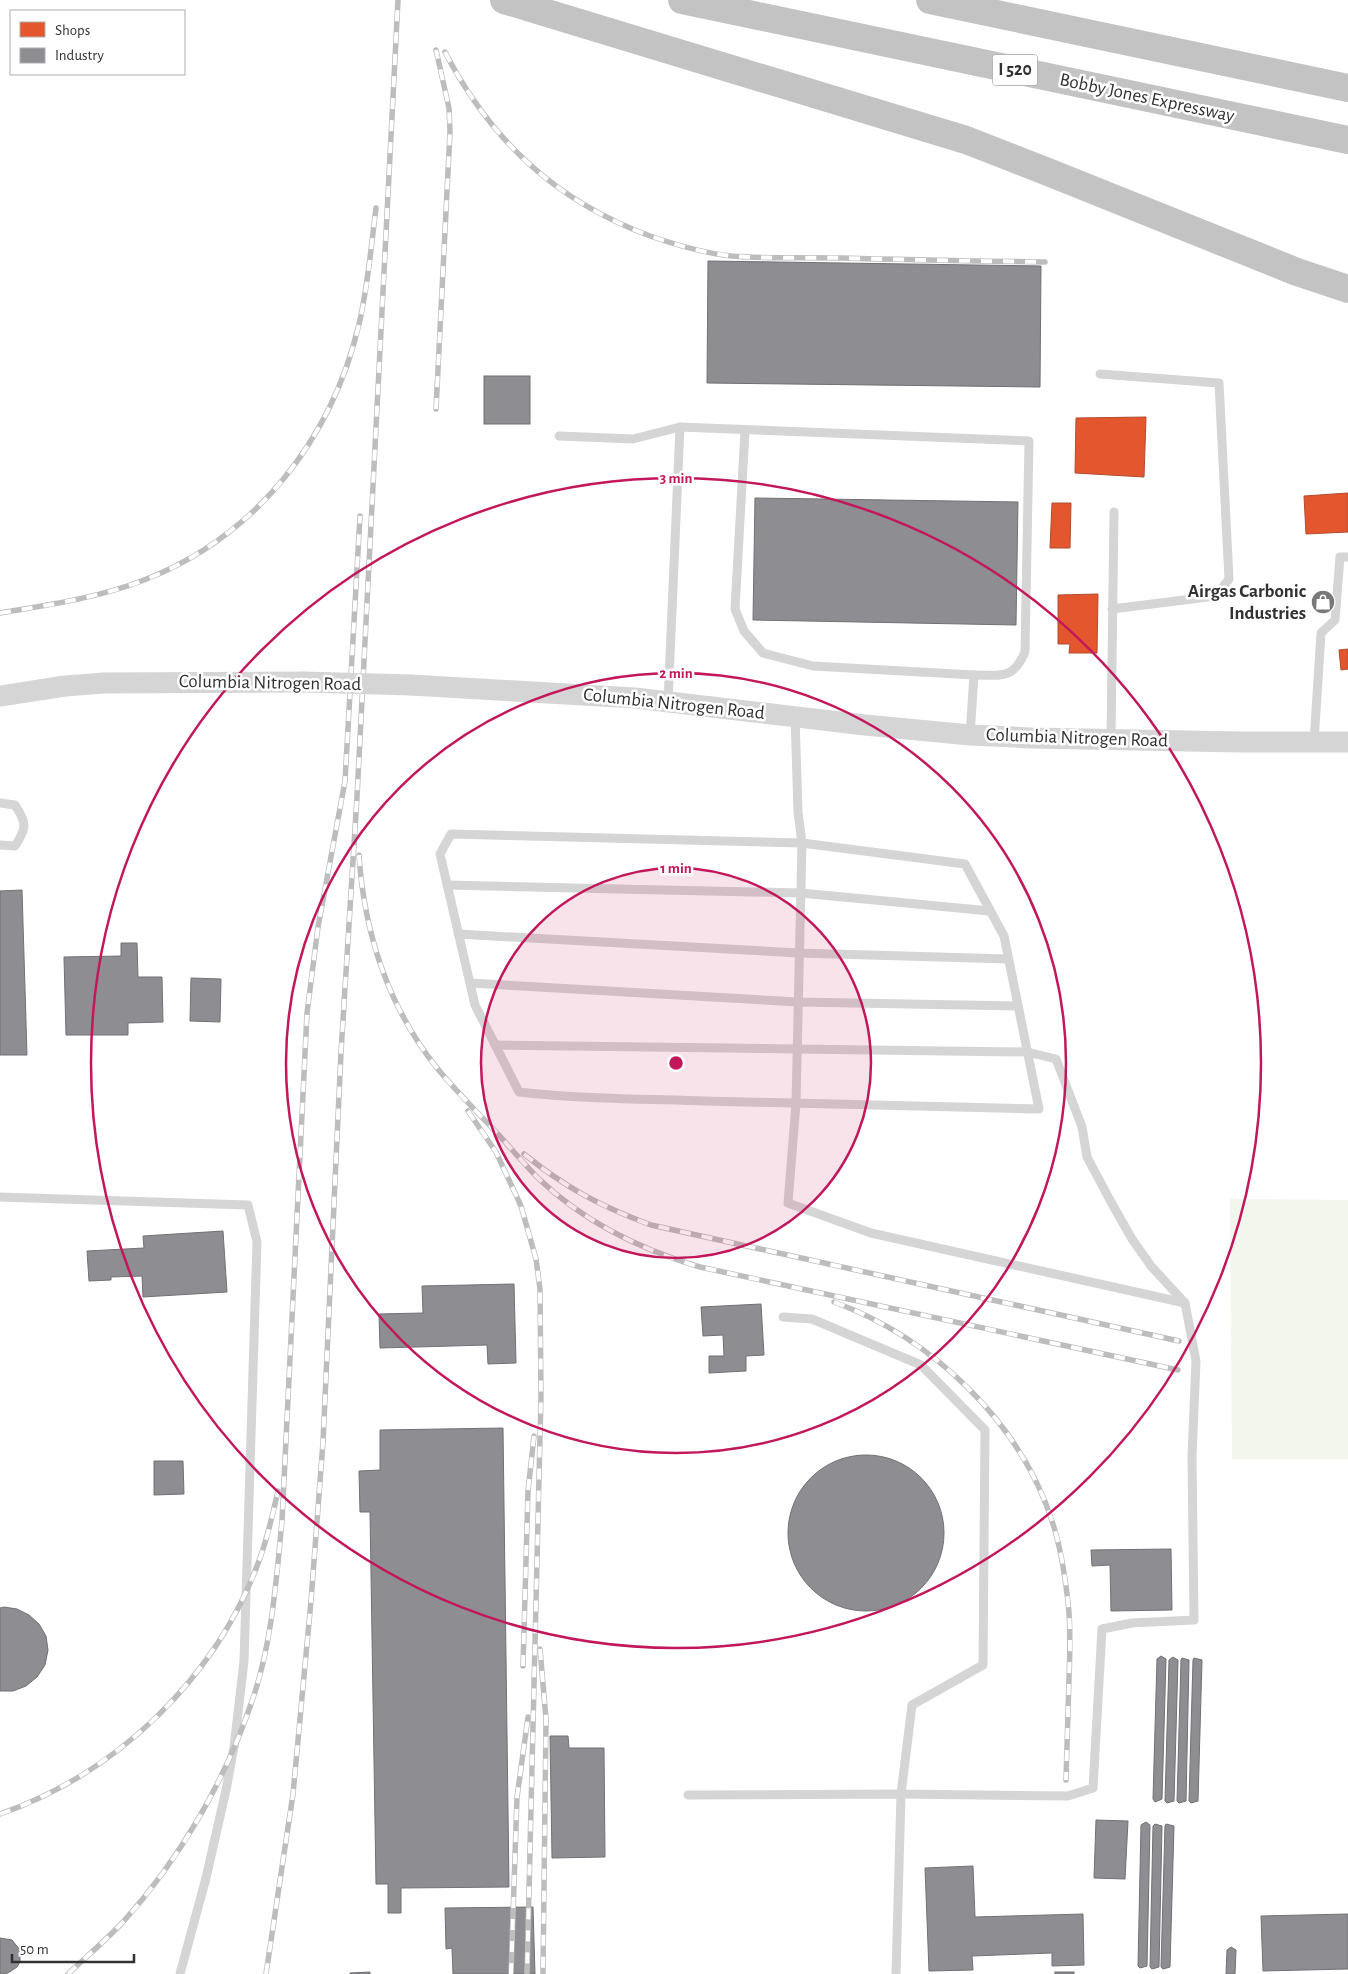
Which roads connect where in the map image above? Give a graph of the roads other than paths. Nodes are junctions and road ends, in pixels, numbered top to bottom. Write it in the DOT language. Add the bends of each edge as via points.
graph roads {
  1 [pos="682,0"];
  2 [pos="930,0"];
  3 [pos="516,3"];
  4 [pos="1348,88"];
  5 [pos="1348,140"];
  6 [pos="1348,289"];
  7 [pos="1100,374"];
  8 [pos="680,428"];
  9 [pos="745,431"];
  10 [pos="559,436"];
  11 [pos="1114,512"];
  12 [pos="1348,557"];
  13 [pos="1112,609"];
  14 [pos="974,675"];
  15 [pos="0,696"];
  16 [pos="668,702"];
  17 [pos="795,716"];
  18 [pos="970,735"];
  19 [pos="1110,739"];
  20 [pos="1314,742"];
  21 [pos="1348,742"];
  22 [pos="0,803"];
  23 [pos="802,843"];
  24 [pos="0,845"];
  25 [pos="447,885"];
  26 [pos="801,893"];
  27 [pos="990,911"];
  28 [pos="458,934"];
  29 [pos="799,953"];
  30 [pos="1008,959"];
  31 [pos="470,982"];
  32 [pos="798,1002"];
  33 [pos="1018,1006"];
  34 [pos="495,1045"];
  35 [pos="797,1048"];
  36 [pos="1027,1052"];
  37 [pos="796,1103"];
  38 [pos="0,1197"];
  39 [pos="1185,1303"];
  40 [pos="783,1317"];
  41 [pos="901,1794"];
  42 [pos="688,1795"];
  43 [pos="180,1974"];
  44 [pos="896,1974"];
  1 -- 5 [label="highway, Bobby Jones Expressway / I 520"];
  2 -- 4 [label="highway"];
  3 -- 6 [label="highway" via="966,140 1297,272"];
  7 -- 13 [label="lane" via="1219,383 1229,579 1216,596"];
  8 -- 9 [label="lane"];
  8 -- 10 [label="lane" via="633,438"];
  8 -- 16 [label="lane"];
  9 -- 14 [label="lane" via="736,609 744,631 763,653 813,666"];
  9 -- 14 [label="lane" via="1029,441 1025,652 1013,672"];
  11 -- 13 [label="lane"];
  12 -- 20 [label="lane" via="1340,557 1335,620 1321,633"];
  13 -- 19 [label="lane"];
  14 -- 18 [label="lane"];
  15 -- 16 [label="street, Columbia Nitrogen Road, bridge" via="104,683 304,682 564,693"];
  16 -- 17 [label="street, Columbia Nitrogen Road"];
  17 -- 18 [label="street, Columbia Nitrogen Road"];
  17 -- 23 [label="lane"];
  18 -- 19 [label="street, Columbia Nitrogen Road"];
  19 -- 20 [label="street, Columbia Nitrogen Road"];
  20 -- 21 [label="street, Columbia Nitrogen Road"];
  22 -- 24 [label="lane" via="15,805 23,816 24,832 15,846"];
  23 -- 25 [label="lane" via="451,834 440,854"];
  23 -- 26 [label="lane"];
  23 -- 27 [label="lane" via="965,864"];
  25 -- 26 [label="lane"];
  25 -- 28 [label="lane"];
  26 -- 27 [label="lane"];
  26 -- 29 [label="lane"];
  27 -- 30 [label="lane" via="1004,936"];
  28 -- 29 [label="lane"];
  28 -- 31 [label="lane"];
  29 -- 30 [label="lane"];
  29 -- 32 [label="lane"];
  30 -- 33 [label="lane"];
  31 -- 32 [label="lane"];
  31 -- 34 [label="lane" via="475,1005"];
  32 -- 33 [label="lane"];
  32 -- 35 [label="lane"];
  33 -- 36 [label="lane"];
  34 -- 35 [label="lane"];
  34 -- 37 [label="lane" via="519,1092 554,1096"];
  35 -- 36 [label="lane"];
  35 -- 37 [label="lane"];
  36 -- 37 [label="lane" via="1039,1109"];
  36 -- 39 [label="lane" via="1056,1059 1082,1127 1087,1158 1110,1202 1151,1266"];
  37 -- 39 [label="lane" via="788,1203 871,1233"];
  38 -- 43 [label="lane" via="248,1205 257,1242 244,1661 226,1790"];
  39 -- 41 [label="lane" via="1196,1361 1192,1456 1194,1620 1102,1628 1093,1788 1068,1796"];
  40 -- 41 [label="lane" via="812,1319 921,1364 985,1430 983,1665 912,1705"];
  41 -- 42 [label="lane"];
  41 -- 44 [label="lane"];
}
